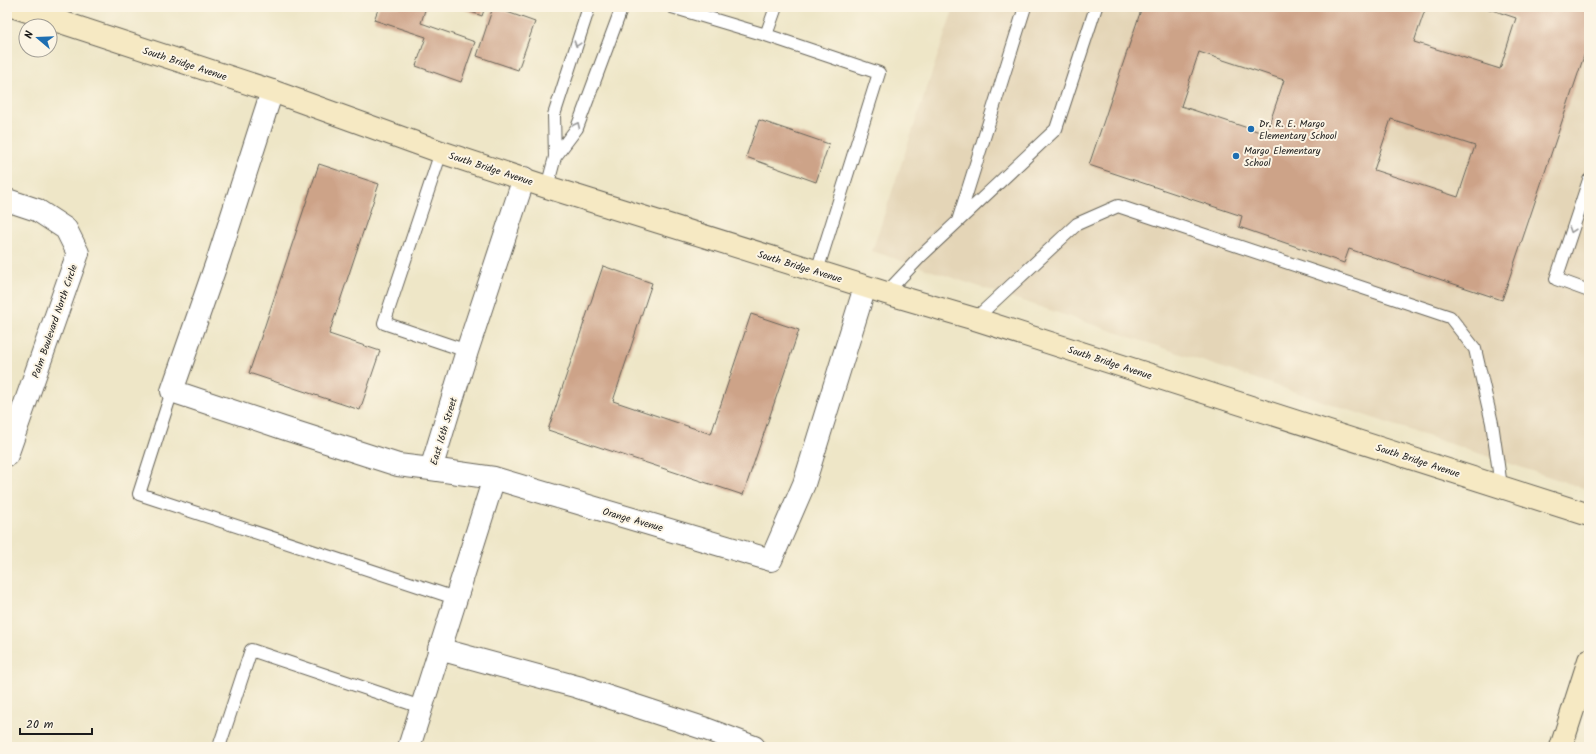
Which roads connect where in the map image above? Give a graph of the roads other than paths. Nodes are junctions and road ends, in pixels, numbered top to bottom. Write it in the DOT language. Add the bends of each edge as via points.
graph roads {
  1 [pos="15,7"];
  2 [pos="589,7"];
  3 [pos="622,7"];
  4 [pos="672,7"];
  5 [pos="776,7"];
  6 [pos="1026,7"];
  7 [pos="1096,7"];
  8 [pos="766,35"];
  9 [pos="272,91"];
  10 [pos="441,152"];
  11 [pos="555,157"];
  12 [pos="524,178"];
  13 [pos="1589,180"];
  14 [pos="547,187"];
  15 [pos="7,200"];
  16 [pos="958,222"];
  17 [pos="817,271"];
  18 [pos="865,287"];
  19 [pos="1589,291"];
  20 [pos="886,293"];
  21 [pos="975,319"];
  22 [pos="467,351"];
  23 [pos="172,391"];
  24 [pos="7,454"];
  25 [pos="431,468"];
  26 [pos="494,478"];
  27 [pos="1501,486"];
  28 [pos="1589,515"];
  29 [pos="455,598"];
  30 [pos="439,650"];
  31 [pos="1589,660"];
  32 [pos="421,707"];
  33 [pos="219,747"];
  34 [pos="409,747"];
  35 [pos="754,747"];
  36 [pos="1561,747"];
  1 -- 9 [label="street, South Bridge Avenue"];
  2 -- 11 [label="lane, one-way" via="554,115"];
  11 -- 3 [label="lane, one-way" via="576,128"];
  4 -- 8 [label="lane"];
  5 -- 8 [label="lane"];
  6 -- 16 [label="lane"];
  7 -- 16 [label="lane" via="1056,129"];
  8 -- 17 [label="lane" via="879,73"];
  9 -- 10 [label="street, South Bridge Avenue"];
  9 -- 23 [label="street"];
  10 -- 12 [label="street, South Bridge Avenue"];
  10 -- 22 [label="lane" via="384,323"];
  11 -- 14 [label="lane"];
  12 -- 14 [label="street, South Bridge Avenue"];
  12 -- 22 [label="street, East 16th Street"];
  13 -- 19 [label="lane, one-way" via="1556,279"];
  14 -- 17 [label="street, South Bridge Avenue"];
  15 -- 24 [label="street, Palm Boulevard North Circle" via="37,210 66,229 78,253"];
  16 -- 20 [label="lane"];
  17 -- 18 [label="street, South Bridge Avenue"];
  18 -- 20 [label="street, South Bridge Avenue"];
  18 -- 26 [label="street, Orange Avenue" via="804,484 771,560"];
  20 -- 21 [label="street, South Bridge Avenue"];
  21 -- 27 [label="street, South Bridge Avenue"];
  21 -- 27 [label="lane" via="1077,224 1118,206 1450,317 1475,349 1492,423"];
  22 -- 25 [label="street, East 16th Street"];
  23 -- 25 [label="street" via="398,465"];
  23 -- 29 [label="lane" via="139,494"];
  25 -- 26 [label="street, East 16th Street"];
  26 -- 29 [label="street"];
  27 -- 28 [label="street, South Bridge Avenue"];
  29 -- 30 [label="street"];
  30 -- 32 [label="street"];
  30 -- 35 [label="street" via="578,687"];
  31 -- 36 [label="street"];
  32 -- 33 [label="lane" via="251,650"];
  32 -- 34 [label="street"];
}
